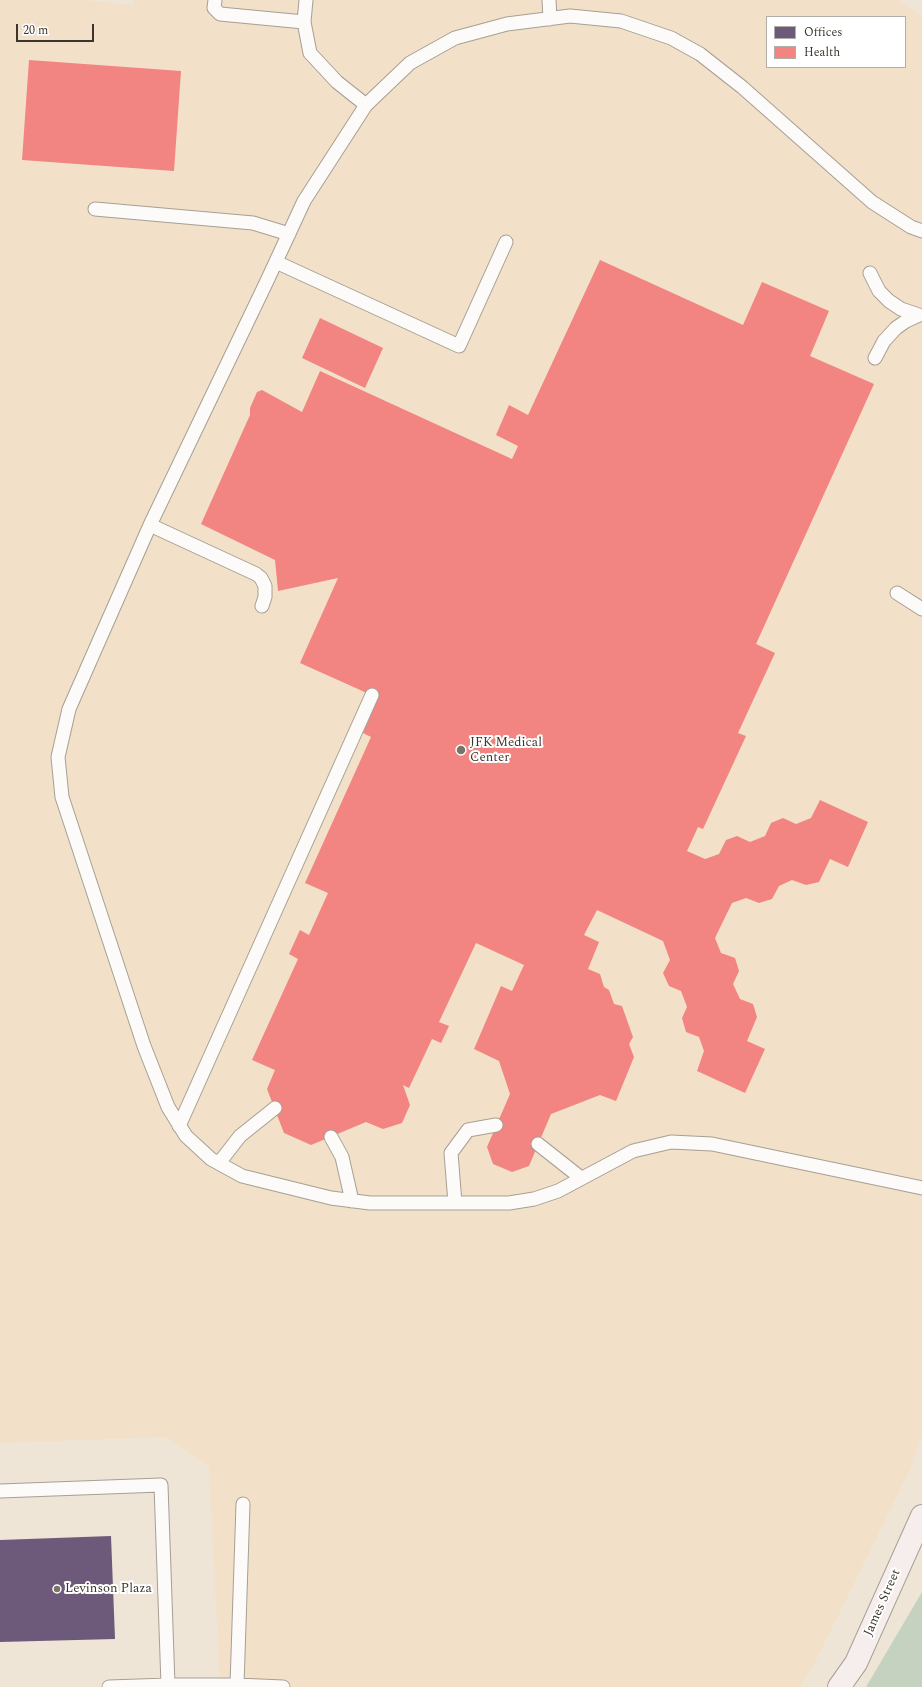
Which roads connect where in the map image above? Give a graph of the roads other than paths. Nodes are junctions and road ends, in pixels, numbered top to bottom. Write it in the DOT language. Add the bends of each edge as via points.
graph roads {
  1 [pos="215,0"];
  2 [pos="306,0"];
  3 [pos="549,0"];
  4 [pos="550,19"];
  5 [pos="304,22"];
  6 [pos="366,105"];
  7 [pos="95,209"];
  8 [pos="922,232"];
  9 [pos="289,234"];
  10 [pos="506,242"];
  11 [pos="276,262"];
  12 [pos="870,273"];
  13 [pos="875,358"];
  14 [pos="150,525"];
  15 [pos="897,593"];
  16 [pos="262,606"];
  17 [pos="922,609"];
  18 [pos="372,695"];
  19 [pos="275,1108"];
  20 [pos="496,1125"];
  21 [pos="179,1126"];
  22 [pos="331,1137"];
  23 [pos="538,1144"];
  24 [pos="219,1163"];
  25 [pos="581,1178"];
  26 [pos="922,1188"];
  27 [pos="352,1200"];
  28 [pos="455,1203"];
  29 [pos="0,1491"];
  30 [pos="243,1504"];
  31 [pos="922,1516"];
  32 [pos="237,1685"];
  33 [pos="166,1686"];
  34 [pos="110,1687"];
  35 [pos="283,1687"];
  36 [pos="839,1687"];
  1 -- 5 [label="lane" via="214,8 220,14"];
  2 -- 5 [label="lane"];
  3 -- 4 [label="lane"];
  4 -- 6 [label="lane" via="507,24 455,38 410,64"];
  4 -- 8 [label="lane" via="570,16 621,21 671,38 700,54 742,87 872,202"];
  5 -- 6 [label="lane" via="310,53 338,82"];
  6 -- 9 [label="lane" via="304,201"];
  7 -- 9 [label="lane" via="254,222"];
  9 -- 11 [label="lane"];
  10 -- 11 [label="lane" via="459,346"];
  11 -- 14 [label="lane"];
  12 -- 13 [label="lane" via="879,291 889,302 919,315 896,328 884,341"];
  14 -- 16 [label="lane" via="256,574 265,586"];
  14 -- 21 [label="lane" via="69,709 58,758 62,797 144,1046 168,1107"];
  15 -- 17 [label="lane"];
  18 -- 21 [label="lane"];
  19 -- 24 [label="lane" via="240,1136"];
  20 -- 28 [label="lane" via="468,1130 451,1153"];
  21 -- 24 [label="lane" via="186,1136"];
  22 -- 27 [label="lane" via="342,1157"];
  23 -- 25 [label="lane"];
  24 -- 27 [label="lane" via="242,1176 331,1198"];
  25 -- 26 [label="lane" via="633,1151 671,1142 712,1144"];
  25 -- 28 [label="lane" via="558,1191 534,1199 509,1203"];
  27 -- 28 [label="lane" via="370,1203"];
  29 -- 33 [label="lane" via="161,1485"];
  30 -- 32 [label="lane"];
  31 -- 36 [label="street, James Street" via="856,1663"];
  32 -- 33 [label="lane"];
  32 -- 35 [label="lane"];
  33 -- 34 [label="lane"];
}
